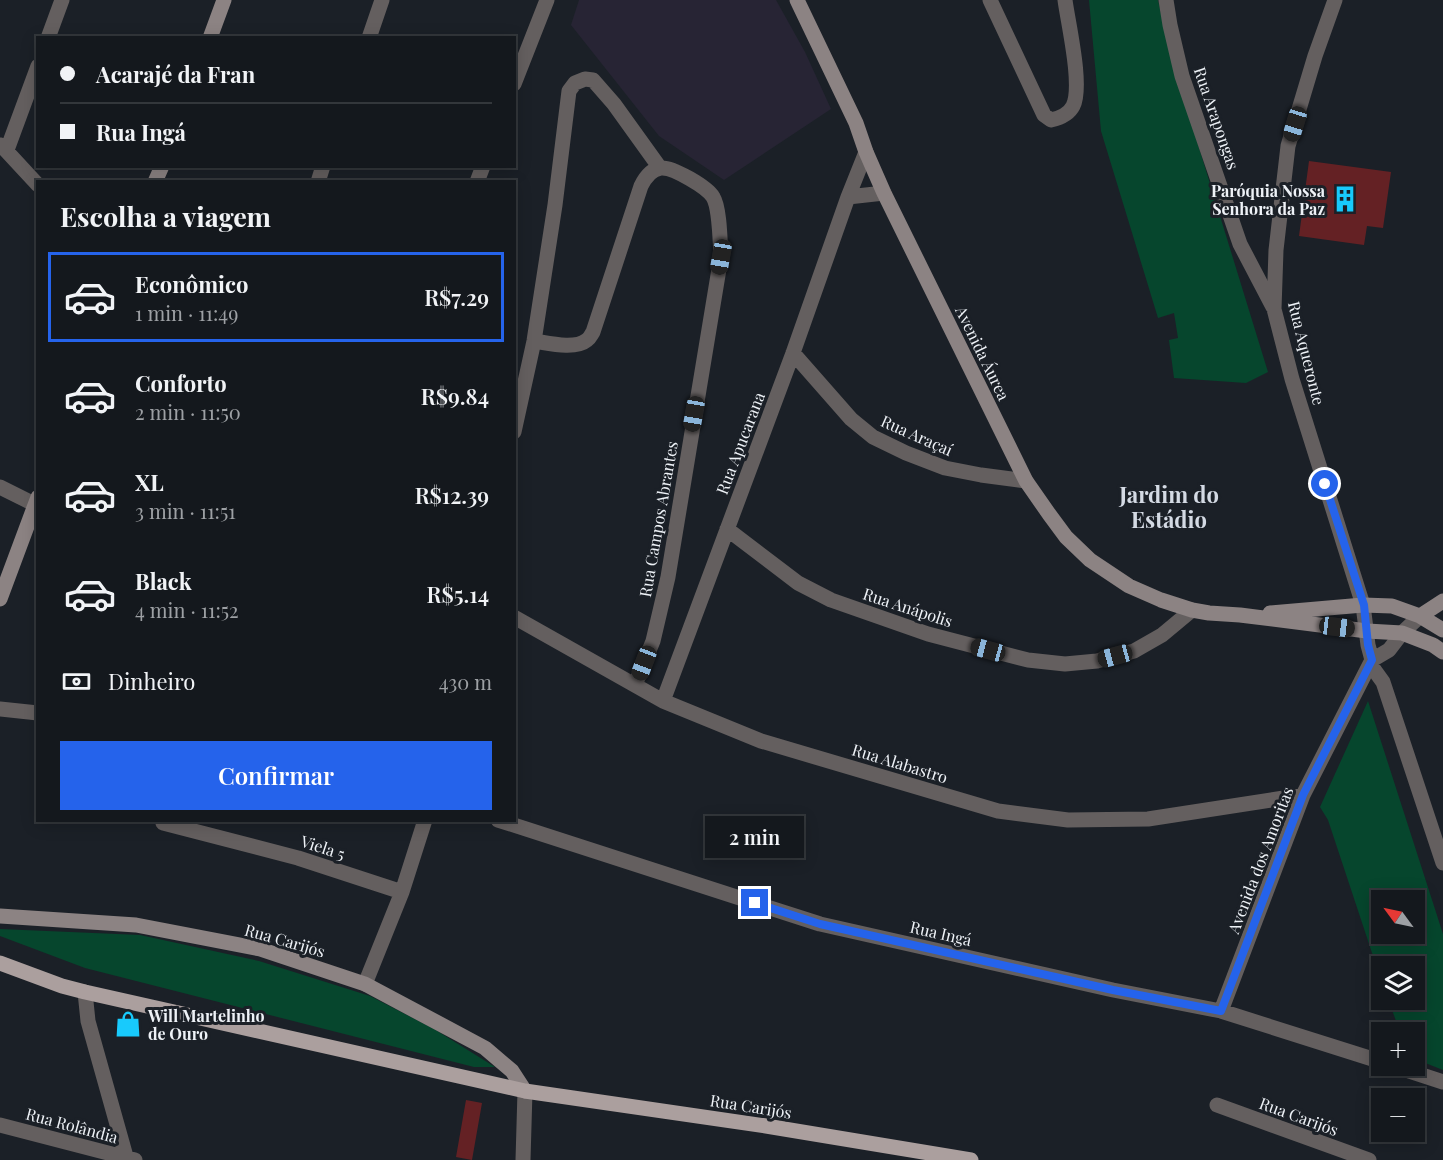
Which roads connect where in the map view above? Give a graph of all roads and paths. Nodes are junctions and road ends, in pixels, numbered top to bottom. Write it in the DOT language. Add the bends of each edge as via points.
graph roads {
  1 [pos="62,0"];
  2 [pos="224,0"];
  3 [pos="382,0"];
  4 [pos="547,0"];
  5 [pos="797,0"];
  6 [pos="990,0"];
  7 [pos="1065,0"];
  8 [pos="1166,0"];
  9 [pos="1335,0"];
  10 [pos="49,36"];
  11 [pos="211,36"];
  12 [pos="370,36"];
  13 [pos="36,71"];
  14 [pos="516,79"];
  15 [pos="4,147"];
  16 [pos="866,152"];
  17 [pos="660,168"];
  18 [pos="36,183"];
  19 [pos="884,193"];
  20 [pos="848,197"];
  21 [pos="1274,309"];
  22 [pos="534,341"];
  23 [pos="793,352"];
  24 [pos="516,423"];
  25 [pos="1026,481"];
  26 [pos="0,487"];
  27 [pos="36,503"];
  28 [pos="727,529"];
  29 [pos="0,599"];
  30 [pos="1443,601"];
  31 [pos="1364,605"];
  32 [pos="1192,610"];
  33 [pos="1240,615"];
  34 [pos="1420,616"];
  35 [pos="516,618"];
  36 [pos="1443,630"];
  37 [pos="1366,631"];
  38 [pos="1402,633"];
  39 [pos="1443,652"];
  40 [pos="1371,662"];
  41 [pos="635,685"];
  42 [pos="663,701"];
  43 [pos="0,709"];
  44 [pos="36,713"];
  45 [pos="1303,795"];
  46 [pos="424,822"];
  47 [pos="504,822"];
  48 [pos="163,823"];
  49 [pos="1443,864"];
  50 [pos="402,892"];
  51 [pos="0,916"];
  52 [pos="0,963"];
  53 [pos="365,984"];
  54 [pos="85,992"];
  55 [pos="1221,1011"];
  56 [pos="1371,1059"];
  57 [pos="1425,1076"];
  58 [pos="1443,1082"];
  59 [pos="525,1091"];
  60 [pos="1217,1105"];
  61 [pos="0,1125"];
  62 [pos="130,1159"];
  63 [pos="523,1160"];
  64 [pos="971,1160"];
  65 [pos="1369,1160"];
  1 -- 10 [label="street"];
  2 -- 11 [label="street"];
  3 -- 12 [label="street"];
  4 -- 14 [label="street"];
  5 -- 16 [label="street, Avenida Áurea"];
  6 -- 7 [label="street" via="1044,115 1050,120 1067,113 1077,95"];
  8 -- 21 [label="street, Rua Arapongas" via="1182,76 1240,244"];
  9 -- 21 [label="street, Rua Aqueronte" via="1288,146 1276,250"];
  13 -- 15 [label="street"];
  15 -- 18 [label="street"];
  16 -- 19 [label="street, Avenida Áurea"];
  16 -- 20 [label="street, Rua Apucarana"];
  17 -- 22 [label="street" via="651,172 641,186 593,332 579,344"];
  17 -- 22 [label="street" via="614,104 592,81 574,83 569,92"];
  17 -- 41 [label="street, Rua Campos Abrantes" via="689,178 714,197 721,257 668,577 652,641"];
  19 -- 20 [label="street"];
  19 -- 25 [label="street, Avenida Áurea"];
  20 -- 23 [label="street, Rua Apucarana"];
  21 -- 31 [label="street, Rua Aqueronte" via="1292,379"];
  22 -- 24 [label="street"];
  23 -- 25 [label="street, Rua Araçaí" via="851,419 873,437 945,468"];
  23 -- 28 [label="street, Rua Apucarana"];
  25 -- 32 [label="street, Avenida Áurea" via="1066,537 1090,560 1129,586"];
  26 -- 27 [label="street"];
  27 -- 29 [label="street"];
  28 -- 32 [label="street, Rua Anápolis" via="798,583 831,600 928,634 1028,660 1065,664 1134,651 1162,635"];
  28 -- 42 [label="street, Rua Apucarana"];
  30 -- 34 [label="street, Avenida dos Amoritas"];
  31 -- 33 [label="street, Avenida Áurea"];
  31 -- 34 [label="street, Avenida Áurea" via="1392,606"];
  31 -- 37 [label="street"];
  32 -- 33 [label="street, Avenida Áurea"];
  33 -- 37 [label="street, Avenida Áurea"];
  34 -- 36 [label="street, Avenida Áurea"];
  34 -- 38 [label="street, Avenida dos Amoritas"];
  35 -- 41 [label="street, Rua Alabastro"];
  37 -- 38 [label="street, Avenida Áurea"];
  37 -- 40 [label="street"];
  38 -- 39 [label="street, Avenida Áurea"];
  38 -- 40 [label="street, Avenida dos Amoritas" via="1389,650"];
  40 -- 45 [label="street, Avenida dos Amoritas"];
  40 -- 49 [label="street" via="1383,682"];
  41 -- 42 [label="street, Rua Alabastro"];
  42 -- 45 [label="street, Rua Alabastro" via="761,741 998,811 1068,820 1148,819"];
  43 -- 44 [label="street"];
  45 -- 55 [label="street, Avenida dos Amoritas"];
  46 -- 50 [label="street"];
  47 -- 55 [label="street, Rua Ingá" via="820,924"];
  48 -- 50 [label="street, Viela 5" via="298,858"];
  50 -- 53 [label="street"];
  51 -- 53 [label="street, Rua Carijós" via="136,925 260,949"];
  52 -- 54 [label="main road, Rua Carijós"];
  53 -- 59 [label="street, Rua Carijós" via="485,1048 512,1071"];
  54 -- 59 [label="main road, Rua Carijós"];
  54 -- 62 [label="street" via="88,1021"];
  55 -- 56 [label="street, Rua Ingá"];
  57 -- 58 [label="street"];
  59 -- 63 [label="street"];
  59 -- 64 [label="main road, Rua Carijós"];
  60 -- 65 [label="street, Rua Carijós"];
  61 -- 62 [label="street, Rua Rolândia"];
}
